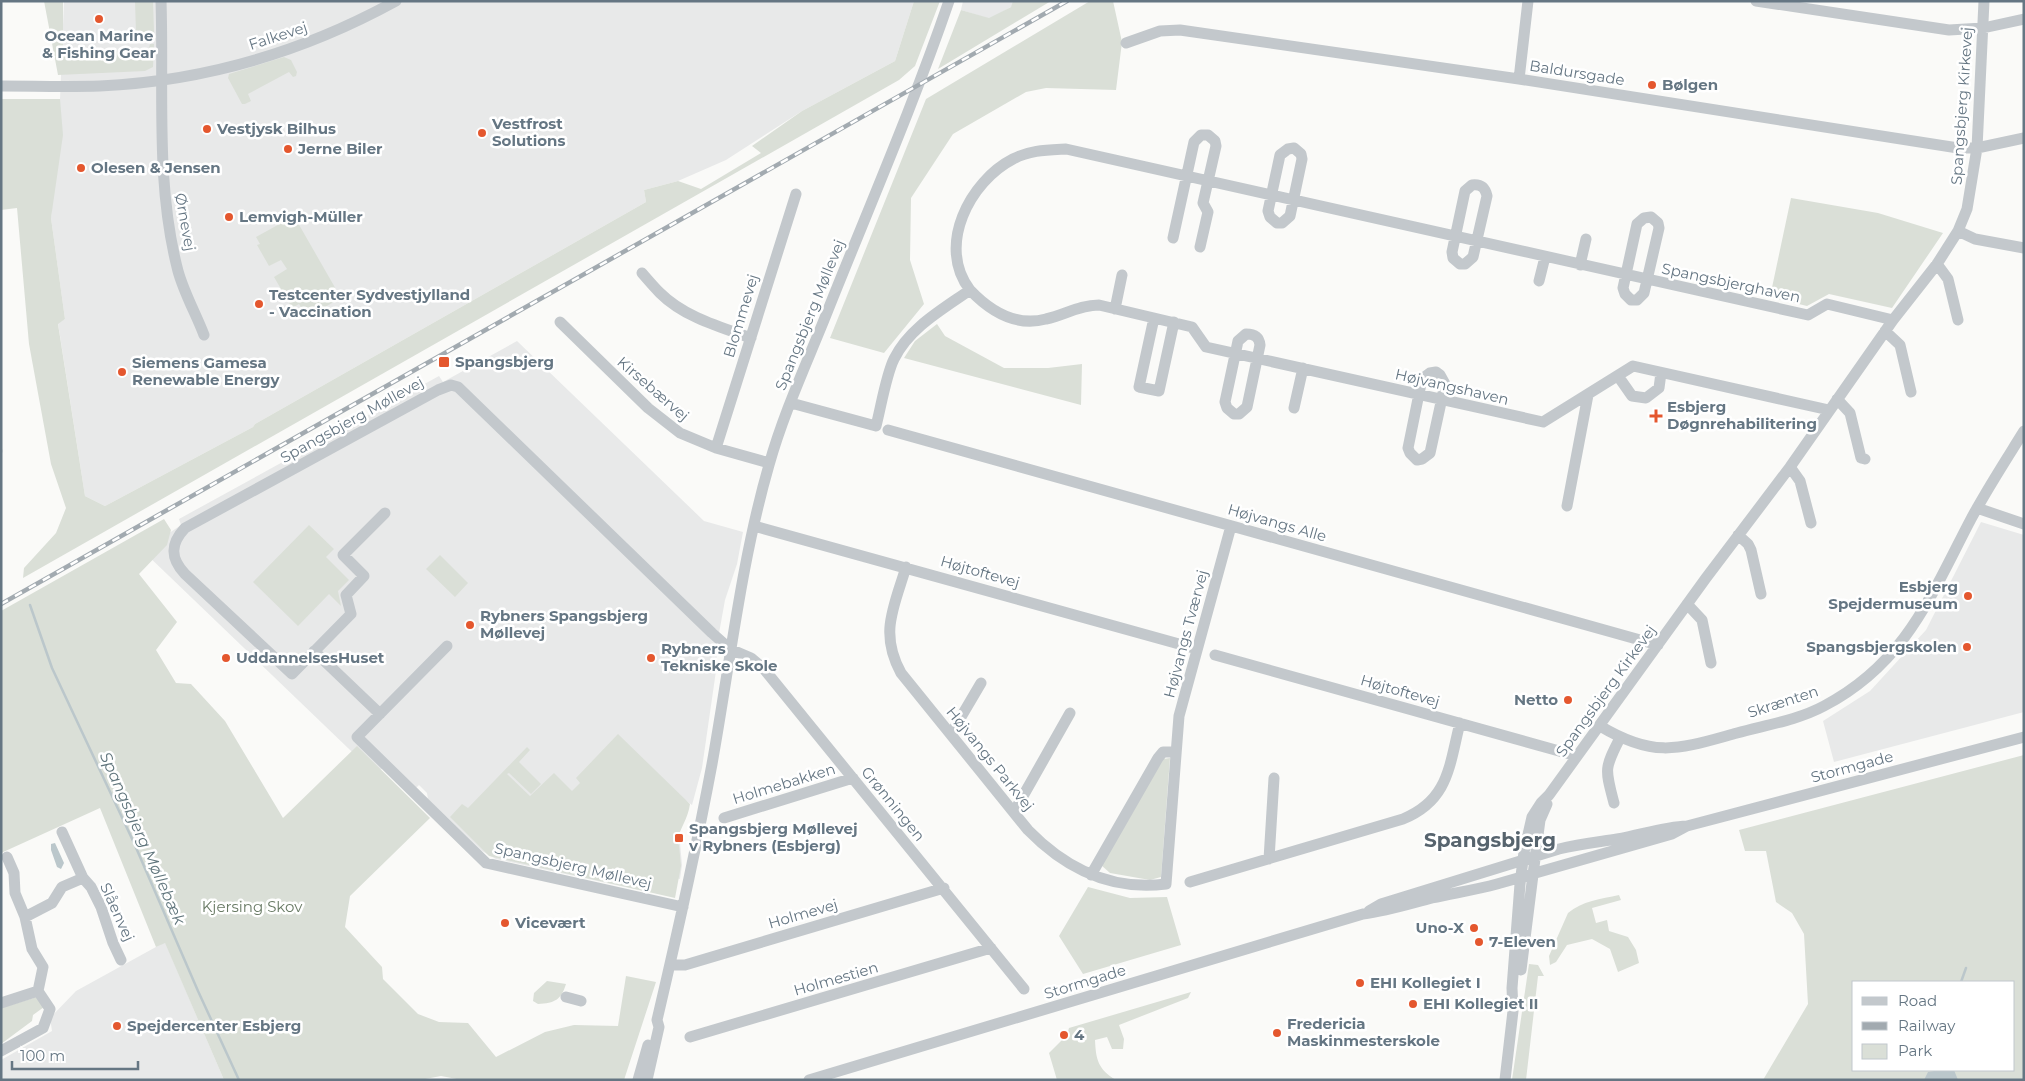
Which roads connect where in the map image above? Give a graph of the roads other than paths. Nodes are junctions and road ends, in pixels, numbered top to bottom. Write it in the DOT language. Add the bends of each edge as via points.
graph roads {
  1 [pos="161,1"];
  2 [pos="396,1"];
  3 [pos="949,1"];
  4 [pos="1528,1"];
  5 [pos="1756,1"];
  6 [pos="1984,1"];
  7 [pos="2024,19"];
  8 [pos="1983,28"];
  9 [pos="1126,43"];
  10 [pos="162,79"];
  11 [pos="1519,79"];
  12 [pos="1,86"];
  13 [pos="2024,138"];
  14 [pos="1977,148"];
  15 [pos="1187,176"];
  16 [pos="1208,181"];
  17 [pos="796,194"];
  18 [pos="1272,195"];
  19 [pos="1293,200"];
  20 [pos="1958,231"];
  21 [pos="1455,237"];
  22 [pos="1174,238"];
  23 [pos="1586,240"];
  24 [pos="1477,242"];
  25 [pos="1200,247"];
  26 [pos="2024,248"];
  27 [pos="1545,256"];
  28 [pos="1937,264"];
  29 [pos="1580,265"];
  30 [pos="642,273"];
  31 [pos="1122,275"];
  32 [pos="1626,275"];
  33 [pos="1647,280"];
  34 [pos="1539,281"];
  35 [pos="970,290"];
  36 [pos="1115,309"];
  37 [pos="1154,318"];
  38 [pos="1894,320"];
  39 [pos="1958,320"];
  40 [pos="560,322"];
  41 [pos="1174,322"];
  42 [pos="1885,331"];
  43 [pos="204,335"];
  44 [pos="751,338"];
  45 [pos="1236,354"];
  46 [pos="1257,358"];
  47 [pos="1303,368"];
  48 [pos="1661,373"];
  49 [pos="1618,376"];
  50 [pos="1911,392"];
  51 [pos="1419,395"];
  52 [pos="1588,395"];
  53 [pos="1837,399"];
  54 [pos="1441,400"];
  55 [pos="791,403"];
  56 [pos="1294,408"];
  57 [pos="1829,410"];
  58 [pos="888,430"];
  59 [pos="2024,431"];
  60 [pos="716,448"];
  61 [pos="1865,459"];
  62 [pos="769,464"];
  63 [pos="1790,466"];
  64 [pos="1567,506"];
  65 [pos="1977,508"];
  66 [pos="385,513"];
  67 [pos="1811,523"];
  68 [pos="2024,524"];
  69 [pos="754,526"];
  70 [pos="1231,526"];
  71 [pos="1738,535"];
  72 [pos="906,567"];
  73 [pos="1761,594"];
  74 [pos="1687,604"];
  75 [pos="1658,644"];
  76 [pos="447,646"];
  77 [pos="730,649"];
  78 [pos="1197,649"];
  79 [pos="314,651"];
  80 [pos="1215,655"];
  81 [pos="1711,662"];
  82 [pos="981,683"];
  83 [pos="1070,713"];
  84 [pos="380,714"];
  85 [pos="1460,723"];
  86 [pos="1600,726"];
  87 [pos="951,734"];
  88 [pos="2024,737"];
  89 [pos="1620,738"];
  90 [pos="1175,752"];
  91 [pos="1577,756"];
  92 [pos="853,778"];
  93 [pos="1274,778"];
  94 [pos="1549,795"];
  95 [pos="1614,803"];
  96 [pos="1014,812"];
  97 [pos="724,818"];
  98 [pos="1687,826"];
  99 [pos="62,832"];
  100 [pos="6,857"];
  101 [pos="1269,859"];
  102 [pos="1534,866"];
  103 [pos="1522,868"];
  104 [pos="1091,875"];
  105 [pos="83,878"];
  106 [pos="1190,882"];
  107 [pos="1166,884"];
  108 [pos="944,888"];
  109 [pos="683,907"];
  110 [pos="1363,914"];
  111 [pos="25,917"];
  112 [pos="991,948"];
  113 [pos="121,960"];
  114 [pos="670,965"];
  115 [pos="1024,989"];
  116 [pos="38,991"];
  117 [pos="566,997"];
  118 [pos="581,1001"];
  119 [pos="1,1003"];
  120 [pos="1513,1011"];
  121 [pos="657,1020"];
  122 [pos="690,1037"];
  123 [pos="1,1051"];
  124 [pos="812,1079"];
  125 [pos="638,1080"];
  126 [pos="647,1080"];
  127 [pos="1505,1080"];
  1 -- 10 [label="street, Ørnevej"];
  2 -- 10 [label="street, Falkevej" via="362,20 286,51 220,69"];
  3 -- 55 [label="street, Spangsbjerg Møllevej" via="910,108"];
  4 -- 11 [label="street"];
  5 -- 8 [label="street" via="1949,30"];
  6 -- 8 [label="street, Spangsbjerg Kirkevej"];
  7 -- 8 [label="street"];
  8 -- 14 [label="street, Spangsbjerg Kirkevej"];
  9 -- 11 [label="street, Baldursgade" via="1160,30 1180,30"];
  10 -- 12 [label="street, Falkevej" via="101,86"];
  10 -- 43 [label="street, Ørnevej" via="166,210 179,272"];
  11 -- 14 [label="street, Baldursgade" via="1958,148"];
  13 -- 14 [label="street, Baldursgade"];
  14 -- 20 [label="street, Spangsbjerg Kirkevej" via="1969,200"];
  15 -- 16 [label="street, Spangsbjerghaven"];
  15 -- 16 [label="street" via="1194,142 1201,135 1208,135 1216,146"];
  15 -- 22 [label="street"];
  15 -- 35 [label="street, Spangsbjerghaven" via="1066,150 1039,150 1014,159 991,174 973,197 960,224 957,263"];
  16 -- 18 [label="street, Spangsbjerghaven"];
  16 -- 25 [label="street" via="1203,203 1208,212"];
  17 -- 44 [label="street, Blommevej"];
  18 -- 19 [label="street, Spangsbjerghaven"];
  18 -- 19 [label="street" via="1268,211 1277,223 1290,216"];
  18 -- 19 [label="street" via="1280,155 1294,148 1302,159"];
  19 -- 21 [label="street, Spangsbjerghaven"];
  20 -- 26 [label="street" via="1975,239"];
  20 -- 28 [label="street, Spangsbjerg Kirkevej"];
  21 -- 24 [label="street, Spangsbjerghaven"];
  21 -- 24 [label="street" via="1453,258 1460,264 1466,264 1473,257"];
  21 -- 24 [label="street" via="1465,191 1479,184 1487,196"];
  23 -- 29 [label="street"];
  24 -- 27 [label="street, Spangsbjerghaven"];
  27 -- 29 [label="street, Spangsbjerghaven"];
  27 -- 34 [label="street"];
  28 -- 38 [label="street, Spangsbjerg Kirkevej"];
  28 -- 39 [label="street" via="1948,279"];
  29 -- 32 [label="street, Spangsbjerghaven"];
  30 -- 44 [label="street" via="661,295 679,307 702,320"];
  31 -- 36 [label="street"];
  32 -- 33 [label="street, Spangsbjerghaven"];
  32 -- 33 [label="street, Spangsbjerghaven" via="1623,288 1632,300 1644,293"];
  32 -- 33 [label="street, Spangsbjerghaven" via="1637,224 1651,217 1659,228"];
  33 -- 38 [label="street, Spangsbjerghaven" via="1808,316 1827,304"];
  35 -- 36 [label="street, Højvangshaven" via="985,305 1005,316 1025,321 1046,319 1085,305"];
  35 -- 55 [label="street" via="905,342 894,360 876,426"];
  36 -- 37 [label="street, Højvangshaven"];
  37 -- 41 [label="street, Højvangshaven"];
  37 -- 41 [label="street" via="1139,387 1159,391"];
  38 -- 42 [label="street, Spangsbjerg Kirkevej"];
  40 -- 60 [label="street, Kirsebærvej" via="648,408 680,433"];
  41 -- 45 [label="street, Højvangshaven" via="1192,327 1206,347"];
  42 -- 50 [label="street" via="1900,344"];
  42 -- 53 [label="street, Spangsbjerg Kirkevej"];
  44 -- 60 [label="street, Blommevej"];
  45 -- 46 [label="street, Højvangshaven"];
  45 -- 46 [label="street" via="1238,340 1252,334 1259,340"];
  45 -- 46 [label="street" via="1225,402 1234,414 1246,408"];
  46 -- 47 [label="street, Højvangshaven"];
  47 -- 51 [label="street, Højvangshaven"];
  47 -- 56 [label="street"];
  48 -- 49 [label="street, Højvangshaven" via="1633,366"];
  48 -- 49 [label="street" via="1658,388 1646,398 1632,396"];
  48 -- 57 [label="street, Højvangshaven"];
  49 -- 52 [label="street, Højvangshaven"];
  51 -- 54 [label="street, Højvangshaven"];
  51 -- 54 [label="street" via="1422,379 1436,372 1445,384"];
  51 -- 54 [label="street" via="1408,448 1417,460 1430,453"];
  52 -- 54 [label="street, Højvangshaven" via="1543,422"];
  52 -- 64 [label="street"];
  53 -- 57 [label="street, Spangsbjerg Kirkevej"];
  53 -- 61 [label="street" via="1850,413 1861,458"];
  55 -- 62 [label="street, Spangsbjerg Møllevej"];
  57 -- 63 [label="street, Spangsbjerg Kirkevej"];
  58 -- 70 [label="street, Højvangs Alle"];
  59 -- 65 [label="street, Skrænten"];
  60 -- 62 [label="street, Kirsebærvej"];
  62 -- 69 [label="street, Spangsbjerg Møllevej"];
  63 -- 67 [label="street" via="1800,481"];
  63 -- 71 [label="street, Spangsbjerg Kirkevej"];
  65 -- 68 [label="street"];
  65 -- 89 [label="street, Skrænten" via="1904,640 1890,657 1844,694 1799,716 1699,743 1670,748 1652,747"];
  66 -- 79 [label="street, Spangsbjerg Møllevej" via="344,555 364,576 346,595 351,614"];
  69 -- 72 [label="street, Højtoftevej"];
  69 -- 77 [label="street, Spangsbjerg Møllevej"];
  70 -- 75 [label="street, Højvangs Alle"];
  70 -- 78 [label="street, Højvangs Tværvej"];
  71 -- 73 [label="street" via="1751,550"];
  71 -- 74 [label="street, Spangsbjerg Kirkevej"];
  72 -- 78 [label="street, Højtoftevej"];
  72 -- 87 [label="street, Højvangs Parkvej" via="889,623 891,649 901,672"];
  74 -- 75 [label="street, Spangsbjerg Kirkevej"];
  74 -- 81 [label="street" via="1702,620"];
  75 -- 86 [label="street, Spangsbjerg Kirkevej"];
  76 -- 84 [label="street, Spangsbjerg Møllevej"];
  77 -- 79 [label="street, Spangsbjerg Møllevej" via="473,402 451,385 185,528 177,537 174,553 177,565 292,674"];
  77 -- 92 [label="street, Grønningen" via="751,658 764,669"];
  77 -- 109 [label="street, Spangsbjerg Møllevej" via="712,763"];
  78 -- 90 [label="street, Højvangs Tværvej" via="1179,716"];
  79 -- 84 [label="street"];
  80 -- 85 [label="street, Højtoftevej"];
  82 -- 87 [label="street"];
  83 -- 96 [label="street"];
  84 -- 109 [label="street, Spangsbjerg Møllevej" via="357,737 486,863"];
  85 -- 91 [label="street, Højtoftevej"];
  85 -- 101 [label="street" via="1446,778 1430,804 1403,819"];
  86 -- 89 [label="street, Skrænten"];
  86 -- 91 [label="street, Spangsbjerg Kirkevej"];
  87 -- 96 [label="street, Højvangs Parkvej"];
  88 -- 98 [label="street, Stormgade"];
  89 -- 95 [label="street" via="1608,761 1606,773"];
  90 -- 104 [label="street" via="1163,752 1158,758"];
  90 -- 107 [label="street, Højvangs Tværvej"];
  91 -- 94 [label="street, Spangsbjerg Kirkevej"];
  92 -- 97 [label="street, Holmebakken"];
  92 -- 108 [label="street, Grønningen"];
  93 -- 101 [label="street"];
  94 -- 102 [label="street, Spangsbjerg Kirkevej" via="1540,820"];
  94 -- 103 [label="street, Spangsbjerg Kirkevej" via="1532,817"];
  96 -- 104 [label="street, Højvangs Parkvej" via="1045,847"];
  98 -- 102 [label="street, Stormgade" via="1672,834"];
  98 -- 102 [label="street, Stormgade" via="1670,826 1583,844"];
  99 -- 105 [label="street, Slåenvej"];
  100 -- 111 [label="street" via="14,873 15,893"];
  101 -- 106 [label="street"];
  102 -- 103 [label="street, Stormgade"];
  102 -- 103 [label="street, Stormgade"];
  102 -- 120 [label="street, Spangsbjerg Kirkevej"];
  103 -- 110 [label="street, Stormgade" via="1381,904"];
  103 -- 110 [label="street, Stormgade" via="1468,892"];
  103 -- 120 [label="street, Spangsbjerg Kirkevej"];
  104 -- 107 [label="street, Højvangs Parkvej" via="1122,884"];
  105 -- 111 [label="street, Slåenvej" via="62,887 52,903"];
  105 -- 113 [label="street, Slåenvej" via="101,907"];
  108 -- 112 [label="street, Grønningen"];
  108 -- 114 [label="street, Holmevej" via="685,965"];
  109 -- 114 [label="street, Spangsbjerg Møllevej"];
  110 -- 124 [label="street, Stormgade"];
  111 -- 116 [label="street" via="32,949 43,967"];
  112 -- 115 [label="street, Grønningen"];
  112 -- 122 [label="street, Holmestien"];
  114 -- 121 [label="street, Spangsbjerg Møllevej"];
  116 -- 119 [label="street"];
  116 -- 123 [label="street" via="50,1009 43,1028"];
  117 -- 118 [label="street"];
  120 -- 127 [label="street, Spangsbjerg Kirkevej"];
  121 -- 125 [label="street, Spangsbjerg Møllevej"];
  121 -- 126 [label="street, Spangsbjerg Møllevej" via="659,1027"];
}
